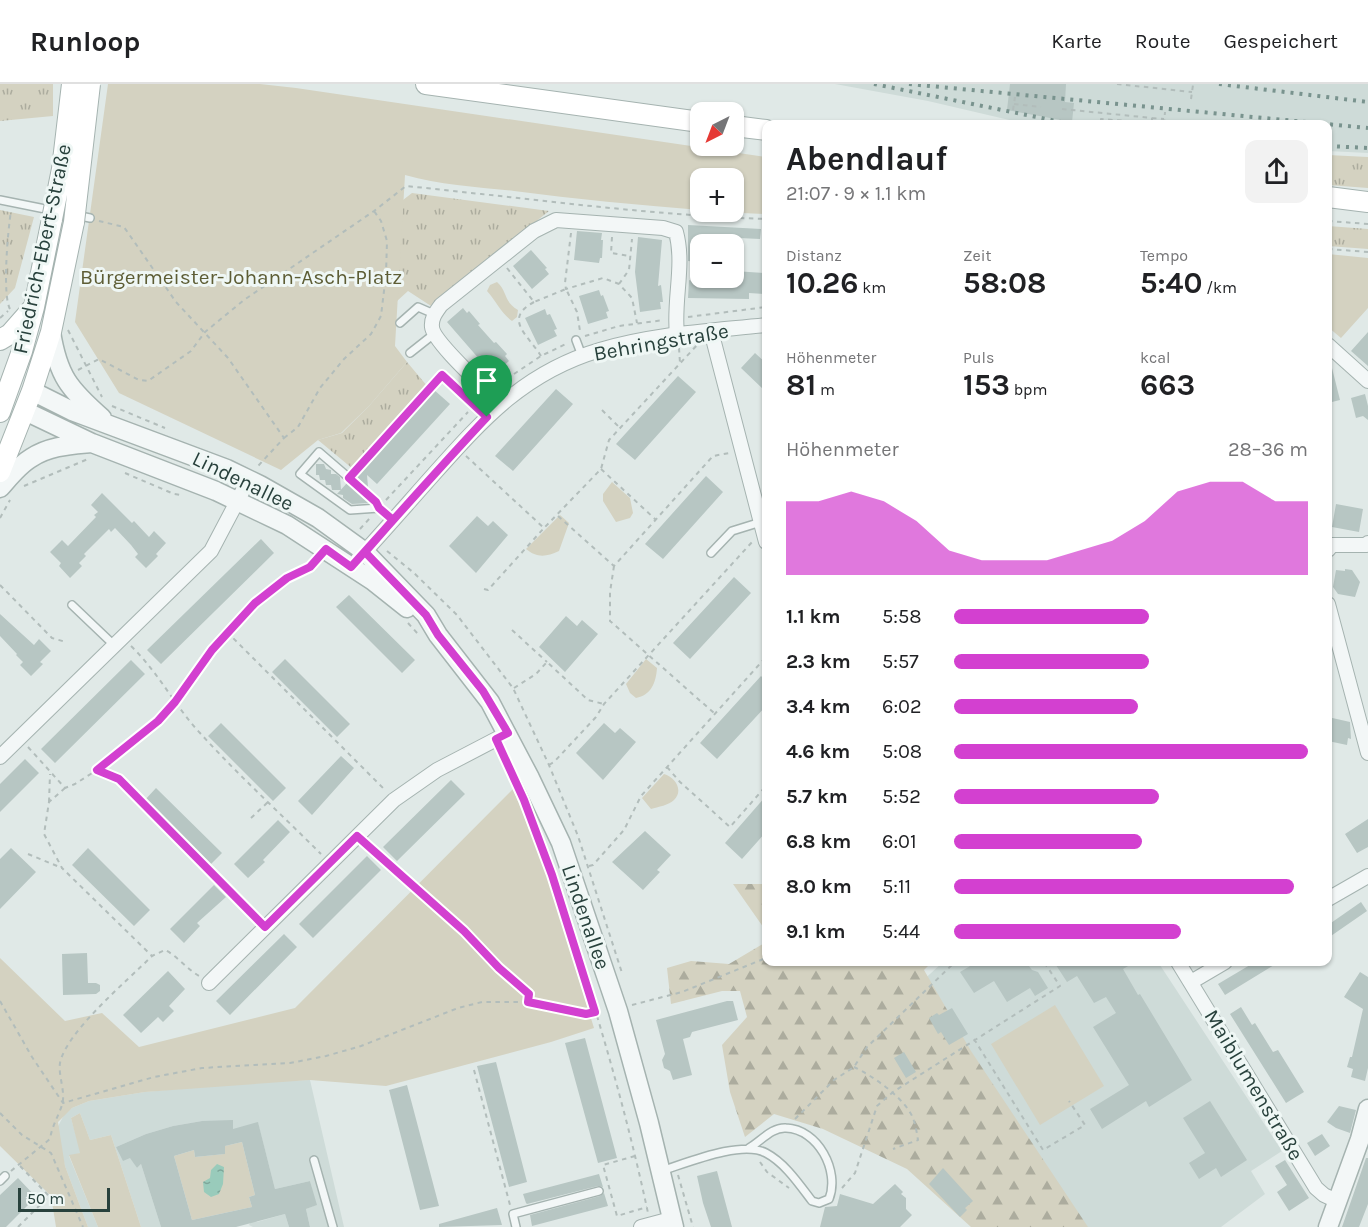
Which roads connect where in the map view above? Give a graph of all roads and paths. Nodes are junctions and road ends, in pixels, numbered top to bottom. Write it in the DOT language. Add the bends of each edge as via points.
graph roads {
  1 [pos="72,84"];
  2 [pos="90,84"];
  3 [pos="426,84"];
  4 [pos="1117,84"];
  5 [pos="1193,85"];
  6 [pos="1192,92"];
  7 [pos="1015,97"];
  8 [pos="1191,99"];
  9 [pos="1014,104"];
  10 [pos="1041,107"];
  11 [pos="1062,109"];
  12 [pos="1013,110"];
  13 [pos="1165,112"];
  14 [pos="1152,118"];
  15 [pos="1164,120"];
  16 [pos="690,121"];
  17 [pos="744,127"];
  18 [pos="762,130"];
  19 [pos="1332,198"];
  20 [pos="0,200"];
  21 [pos="1368,202"];
  22 [pos="13,203"];
  23 [pos="374,211"];
  24 [pos="762,219"];
  25 [pos="82,220"];
  26 [pos="573,221"];
  27 [pos="1332,221"];
  28 [pos="612,224"];
  29 [pos="1368,224"];
  30 [pos="633,226"];
  31 [pos="1332,249"];
  32 [pos="1368,252"];
  33 [pos="630,256"];
  34 [pos="500,259"];
  35 [pos="619,284"];
  36 [pos="566,289"];
  37 [pos="534,302"];
  38 [pos="34,307"];
  39 [pos="10,309"];
  40 [pos="434,314"];
  41 [pos="400,323"];
  42 [pos="637,323"];
  43 [pos="762,325"];
  44 [pos="711,331"];
  45 [pos="51,332"];
  46 [pos="205,332"];
  47 [pos="434,334"];
  48 [pos="677,335"];
  49 [pos="579,339"];
  50 [pos="0,340"];
  51 [pos="1332,349"];
  52 [pos="410,353"];
  53 [pos="541,356"];
  54 [pos="582,356"];
  55 [pos="680,363"];
  56 [pos="86,365"];
  57 [pos="442,375"];
  58 [pos="1368,381"];
  59 [pos="32,391"];
  60 [pos="3,393"];
  61 [pos="500,404"];
  62 [pos="602,410"];
  63 [pos="25,411"];
  64 [pos="487,417"];
  65 [pos="107,423"];
  66 [pos="620,428"];
  67 [pos="284,438"];
  68 [pos="457,448"];
  69 [pos="742,449"];
  70 [pos="92,450"];
  71 [pos="601,469"];
  72 [pos="122,471"];
  73 [pos="0,472"];
  74 [pos="252,474"];
  75 [pos="349,478"];
  76 [pos="9,492"];
  77 [pos="183,495"];
  78 [pos="238,500"];
  79 [pos="379,508"];
  80 [pos="558,516"];
  81 [pos="0,518"];
  82 [pos="655,519"];
  83 [pos="393,520"];
  84 [pos="762,524"];
  85 [pos="544,528"];
  86 [pos="762,532"];
  87 [pos="762,534"];
  88 [pos="1368,543"];
  89 [pos="1332,545"];
  90 [pos="326,549"];
  91 [pos="365,552"];
  92 [pos="711,553"];
  93 [pos="614,566"];
  94 [pos="351,567"];
  95 [pos="0,585"];
  96 [pos="484,589"];
  97 [pos="72,605"];
  98 [pos="1332,618"];
  99 [pos="408,623"];
  100 [pos="512,630"];
  101 [pos="227,632"];
  102 [pos="431,637"];
  103 [pos="66,642"];
  104 [pos="119,642"];
  105 [pos="650,655"];
  106 [pos="762,661"];
  107 [pos="547,662"];
  108 [pos="513,688"];
  109 [pos="175,702"];
  110 [pos="604,704"];
  111 [pos="714,713"];
  112 [pos="508,733"];
  113 [pos="20,738"];
  114 [pos="1368,753"];
  115 [pos="0,757"];
  116 [pos="549,765"];
  117 [pos="667,767"];
  118 [pos="97,770"];
  119 [pos="50,773"];
  120 [pos="65,788"];
  121 [pos="762,790"];
  122 [pos="394,800"];
  123 [pos="49,802"];
  124 [pos="268,802"];
  125 [pos="528,810"];
  126 [pos="251,818"];
  127 [pos="357,836"];
  128 [pos="28,854"];
  129 [pos="330,862"];
  130 [pos="589,866"];
  131 [pos="62,868"];
  132 [pos="1368,876"];
  133 [pos="1332,897"];
  134 [pos="265,927"];
  135 [pos="152,956"];
  136 [pos="762,960"];
  137 [pos="951,966"];
  138 [pos="1047,966"];
  139 [pos="1181,966"];
  140 [pos="1218,966"];
  141 [pos="1191,982"];
  142 [pos="209,983"];
  143 [pos="0,1001"];
  144 [pos="528,1002"];
  145 [pos="632,1005"];
  146 [pos="595,1012"];
  147 [pos="974,1039"];
  148 [pos="854,1067"];
  149 [pos="474,1070"];
  150 [pos="893,1092"];
  151 [pos="1069,1101"];
  152 [pos="63,1103"];
  153 [pos="1368,1109"];
  154 [pos="0,1113"];
  155 [pos="787,1128"];
  156 [pos="41,1147"];
  157 [pos="749,1148"];
  158 [pos="892,1149"];
  159 [pos="635,1156"];
  160 [pos="314,1160"];
  161 [pos="19,1165"];
  162 [pos="661,1171"];
  163 [pos="2,1178"];
  164 [pos="841,1189"];
  165 [pos="599,1191"];
  166 [pos="1337,1201"];
  167 [pos="647,1207"];
  168 [pos="513,1214"];
  169 [pos="673,1223"];
  170 [pos="646,1226"];
  171 [pos="18,1227"];
  172 [pos="83,1227"];
  173 [pos="333,1227"];
  174 [pos="516,1227"];
  175 [pos="1328,1227"];
  1 -- 38 [label="main road, Friedrich-Ebert-Straße, bridge" via="62,169"];
  2 -- 25 [label="main road, Friedrich-Ebert-Straße, bridge"];
  3 -- 16 [label="main road"];
  4 -- 6 [label="path"];
  5 -- 6 [label="path"];
  6 -- 8 [label="path"];
  7 -- 9 [label="path"];
  9 -- 10 [label="path"];
  9 -- 12 [label="path"];
  11 -- 14 [label="path"];
  13 -- 15 [label="path"];
  14 -- 15 [label="path"];
  17 -- 18 [label="main road"];
  19 -- 21 [label="main road"];
  20 -- 22 [label="lane"];
  22 -- 25 [label="lane"];
  22 -- 39 [label="path" via="7,267"];
  23 -- 24 [label="path" via="406,186 703,217"];
  23 -- 46 [label="path" via="243,300"];
  23 -- 67 [label="path" via="387,241 381,316 371,334 320,388 298,427"];
  25 -- 45 [label="main road, Friedrich-Ebert-Straße"];
  25 -- 46 [label="path" via="124,227 176,302"];
  26 -- 28 [label="street"];
  26 -- 34 [label="street" via="549,223"];
  26 -- 36 [label="path"];
  27 -- 29 [label="path"];
  28 -- 30 [label="street"];
  28 -- 33 [label="path" via="610,253"];
  30 -- 33 [label="path"];
  30 -- 48 [label="street" via="676,232 680,244"];
  31 -- 32 [label="path"];
  33 -- 35 [label="path" via="629,270"];
  34 -- 37 [label="path"];
  34 -- 40 [label="street"];
  35 -- 36 [label="path" via="603,278"];
  35 -- 42 [label="path" via="632,298"];
  36 -- 37 [label="path"];
  36 -- 49 [label="path" via="577,312"];
  37 -- 53 [label="path" via="522,311 520,327"];
  38 -- 50 [label="main road"];
  38 -- 60 [label="main road, Friedrich-Ebert-Straße"];
  40 -- 41 [label="lane" via="418,307"];
  40 -- 47 [label="street"];
  43 -- 44 [label="street, Behringstraße"];
  44 -- 48 [label="street, Behringstraße"];
  44 -- 55 [label="path"];
  44 -- 69 [label="street"];
  45 -- 59 [label="main road, Friedrich-Ebert-Straße"];
  45 -- 65 [label="street" via="64,379"];
  46 -- 56 [label="path" via="191,351 148,381 99,359"];
  46 -- 67 [label="path"];
  47 -- 52 [label="lane"];
  47 -- 61 [label="street"];
  48 -- 54 [label="street, Behringstraße"];
  48 -- 55 [label="path"];
  49 -- 54 [label="lane"];
  51 -- 58 [label="street"];
  54 -- 61 [label="street, Behringstraße" via="531,382"];
  55 -- 66 [label="path"];
  57 -- 64 [label="lane"];
  57 -- 75 [label="path"];
  59 -- 60 [label="main road, Lindenallee"];
  59 -- 63 [label="main road, Friedrich-Ebert-Straße"];
  59 -- 65 [label="street, Lindenallee"];
  60 -- 63 [label="main road, Lindenallee"];
  61 -- 64 [label="street, Behringstraße"];
  62 -- 66 [label="path"];
  63 -- 70 [label="street, Lindenallee"];
  63 -- 73 [label="main road, Friedrich-Ebert-Straße"];
  64 -- 68 [label="street, Behringstraße"];
  65 -- 74 [label="street, Lindenallee"];
  66 -- 71 [label="path" via="609,440"];
  67 -- 74 [label="path"];
  68 -- 83 [label="street, Behringstraße"];
  68 -- 85 [label="path"];
  69 -- 82 [label="path" via="713,456"];
  69 -- 84 [label="street"];
  70 -- 76 [label="path"];
  70 -- 76 [label="street" via="66,445 29,458"];
  70 -- 78 [label="street, Lindenallee"];
  71 -- 80 [label="path"];
  71 -- 82 [label="path"];
  72 -- 77 [label="path"];
  74 -- 78 [label="street"];
  74 -- 91 [label="street, Lindenallee"];
  75 -- 79 [label="lane"];
  75 -- 79 [label="lane" via="319,452 300,474 350,510"];
  76 -- 81 [label="path"];
  78 -- 90 [label="street, Lindenallee"];
  78 -- 104 [label="street" via="211,551"];
  79 -- 83 [label="lane"];
  80 -- 85 [label="path"];
  80 -- 93 [label="path"];
  82 -- 93 [label="path"];
  83 -- 91 [label="street, Behringstraße"];
  85 -- 96 [label="path" via="488,590"];
  86 -- 92 [label="lane" via="732,531"];
  87 -- 105 [label="path"];
  88 -- 89 [label="street"];
  90 -- 94 [label="street, Lindenallee"];
  90 -- 101 [label="path" via="310,567 287,578 255,603"];
  91 -- 94 [label="street, Behringstraße"];
  91 -- 102 [label="street, Lindenallee" via="426,615"];
  93 -- 105 [label="path" via="610,621"];
  94 -- 102 [label="street, Lindenallee" via="373,581"];
  95 -- 103 [label="path" via="52,638"];
  97 -- 104 [label="lane"];
  98 -- 114 [label="street"];
  99 -- 102 [label="path"];
  100 -- 107 [label="path"];
  101 -- 109 [label="path"];
  101 -- 122 [label="path"];
  102 -- 112 [label="street, Lindenallee" via="483,691"];
  104 -- 109 [label="path" via="146,661"];
  104 -- 113 [label="street"];
  105 -- 110 [label="path"];
  105 -- 111 [label="path"];
  106 -- 111 [label="path"];
  107 -- 108 [label="path"];
  107 -- 110 [label="path" via="588,700"];
  109 -- 118 [label="path" via="158,721"];
  109 -- 124 [label="path" via="198,732"];
  110 -- 116 [label="path"];
  111 -- 117 [label="path"];
  112 -- 122 [label="street" via="437,770"];
  112 -- 162 [label="street, Lindenallee" via="575,881 618,1011"];
  113 -- 115 [label="street"];
  113 -- 119 [label="path"];
  117 -- 121 [label="path" via="730,826"];
  117 -- 130 [label="path" via="641,796 624,830"];
  118 -- 120 [label="path"];
  118 -- 134 [label="path" via="119,779"];
  119 -- 120 [label="path"];
  119 -- 123 [label="path"];
  120 -- 123 [label="path"];
  122 -- 127 [label="street"];
  123 -- 131 [label="path" via="44,834"];
  124 -- 126 [label="path"];
  124 -- 129 [label="path"];
  125 -- 146 [label="path"];
  127 -- 129 [label="street"];
  127 -- 144 [label="path" via="529,994"];
  128 -- 131 [label="path"];
  129 -- 134 [label="street"];
  131 -- 135 [label="path"];
  132 -- 133 [label="street"];
  134 -- 142 [label="street"];
  135 -- 142 [label="path" via="165,950"];
  135 -- 152 [label="path" via="77,1030 66,1047 60,1065"];
  136 -- 145 [label="path" via="682,992"];
  137 -- 148 [label="path" via="867,1047"];
  138 -- 147 [label="path" via="1060,986"];
  139 -- 141 [label="street, Maiblumenstraße"];
  140 -- 141 [label="street"];
  141 -- 166 [label="street, Maiblumenstraße" via="1316,1188"];
  143 -- 152 [label="path"];
  144 -- 146 [label="path" via="586,1014"];
  144 -- 152 [label="path" via="482,1002 458,1008 326,1056 290,1063 202,1068"];
  146 -- 159 [label="path"];
  147 -- 150 [label="path"];
  147 -- 151 [label="path" via="1043,1150 1085,1125"];
  148 -- 150 [label="path"];
  148 -- 155 [label="path" via="834,1080"];
  149 -- 168 [label="path"];
  150 -- 158 [label="path" via="914,1119 918,1140"];
  150 -- 164 [label="path" via="877,1106 855,1173"];
  152 -- 156 [label="path" via="50,1139"];
  153 -- 166 [label="street"];
  154 -- 156 [label="path"];
  155 -- 157 [label="lane" via="775,1129"];
  155 -- 157 [label="lane" via="807,1135 819,1145 831,1177 833,1189 829,1199 812,1201 776,1160"];
  156 -- 161 [label="path"];
  156 -- 172 [label="path" via="51,1154"];
  157 -- 162 [label="lane"];
  159 -- 167 [label="path"];
  159 -- 167 [label="path" via="603,1165 617,1216"];
  160 -- 173 [label="lane"];
  161 -- 163 [label="path"];
  161 -- 171 [label="path" via="49,1196"];
  162 -- 169 [label="street, Lindenallee"];
  165 -- 168 [label="lane"];
  166 -- 175 [label="street"];
  167 -- 170 [label="path"];
  168 -- 174 [label="lane"];
  169 -- 170 [label="street"];
}
